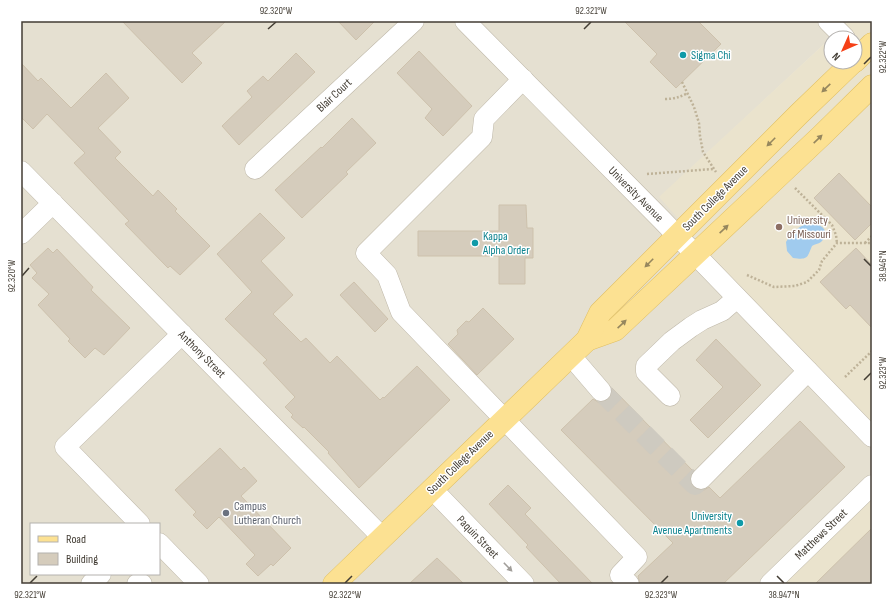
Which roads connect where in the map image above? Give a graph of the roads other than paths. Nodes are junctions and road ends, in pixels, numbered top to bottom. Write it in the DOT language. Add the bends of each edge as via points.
graph roads {
  1 [pos="414,21"];
  2 [pos="465,21"];
  3 [pos="828,21"];
  4 [pos="837,30"];
  5 [pos="843,70"];
  6 [pos="523,79"];
  7 [pos="872,86"];
  8 [pos="255,168"];
  9 [pos="21,171"];
  10 [pos="53,203"];
  11 [pos="21,234"];
  12 [pos="677,236"];
  13 [pos="696,256"];
  14 [pos="737,298"];
  15 [pos="182,334"];
  16 [pos="587,340"];
  17 [pos="571,356"];
  18 [pos="808,371"];
  19 [pos="602,391"];
  20 [pos="670,396"];
  21 [pos="504,420"];
  22 [pos="872,437"];
  23 [pos="701,478"];
  24 [pos="872,484"];
  25 [pos="432,489"];
  26 [pos="139,523"];
  27 [pos="382,537"];
  28 [pos="160,544"];
  29 [pos="100,575"];
  30 [pos="91,584"];
  31 [pos="138,584"];
  32 [pos="142,584"];
  33 [pos="199,584"];
  34 [pos="334,584"];
  35 [pos="523,584"];
  36 [pos="629,584"];
  37 [pos="770,584"];
  1 -- 8 [label="street, Blair Court"];
  2 -- 6 [label="street, University Avenue"];
  3 -- 4 [label="street"];
  5 -- 12 [label="main road, South College Avenue, one-way"];
  6 -- 12 [label="street, University Avenue"];
  6 -- 21 [label="street" via="484,118 482,137 366,254 387,275 401,312"];
  13 -- 7 [label="main road, South College Avenue, one-way"];
  9 -- 10 [label="street, Anthony Street"];
  10 -- 11 [label="street"];
  10 -- 15 [label="street, Anthony Street"];
  12 -- 13 [label="street, University Avenue"];
  12 -- 16 [label="main road, South College Avenue, one-way" via="600,313"];
  13 -- 14 [label="street, University Avenue"];
  16 -- 13 [label="main road, South College Avenue, one-way" via="615,330"];
  14 -- 18 [label="street, University Avenue"];
  14 -- 20 [label="street" via="722,311 702,320 672,341 646,366 646,372"];
  15 -- 26 [label="street" via="65,447"];
  15 -- 27 [label="street, Anthony Street"];
  16 -- 17 [label="main road, South College Avenue"];
  17 -- 19 [label="street"];
  17 -- 21 [label="main road, South College Avenue"];
  18 -- 22 [label="street, University Avenue"];
  18 -- 23 [label="street"];
  21 -- 25 [label="main road, South College Avenue"];
  21 -- 36 [label="street" via="637,557 620,574"];
  24 -- 37 [label="street, Matthews Street"];
  25 -- 27 [label="main road, South College Avenue"];
  25 -- 35 [label="street, Paquin Street, one-way"];
  27 -- 34 [label="main road, South College Avenue"];
  28 -- 33 [label="street"];
  29 -- 30 [label="street"];
  31 -- 32 [label="street"];
}
